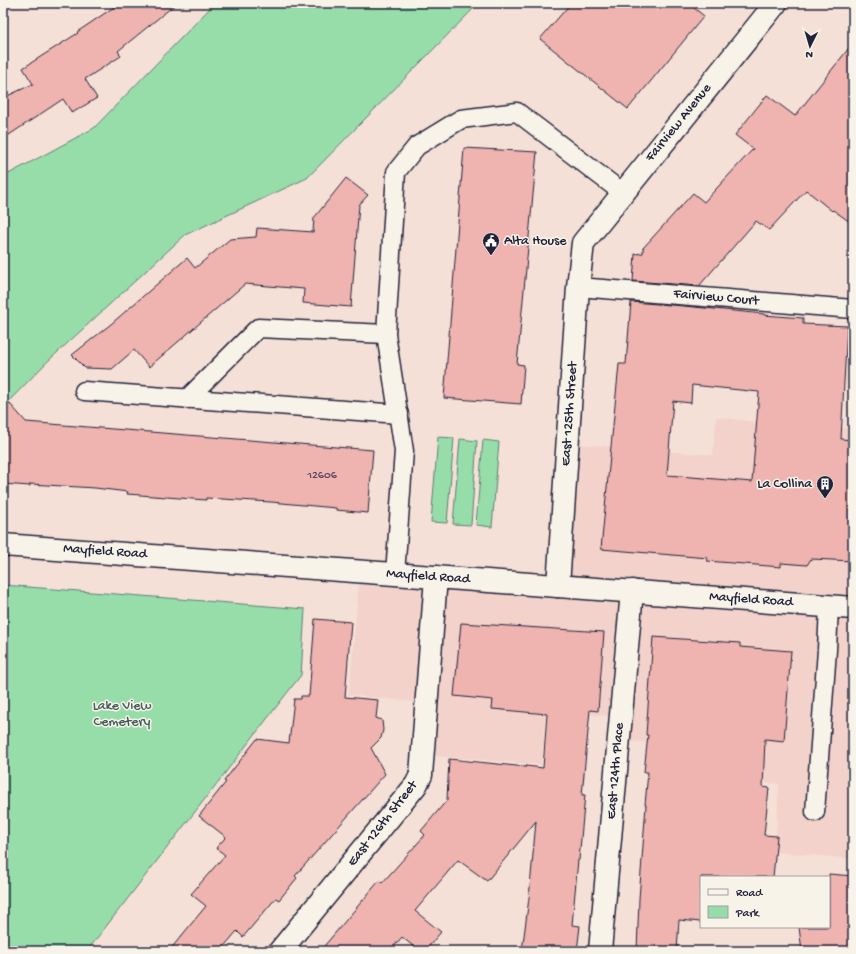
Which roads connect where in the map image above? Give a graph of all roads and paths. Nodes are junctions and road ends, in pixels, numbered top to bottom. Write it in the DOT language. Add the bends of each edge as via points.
graph roads {
  1 [pos="776,3"];
  2 [pos="623,193"];
  3 [pos="583,242"];
  4 [pos="578,287"];
  5 [pos="853,309"];
  6 [pos="386,334"];
  7 [pos="84,391"];
  8 [pos="187,399"];
  9 [pos="399,414"];
  10 [pos="3,545"];
  11 [pos="396,574"];
  12 [pos="436,577"];
  13 [pos="558,586"];
  14 [pos="632,591"];
  15 [pos="829,606"];
  16 [pos="853,608"];
  17 [pos="815,812"];
  18 [pos="280,951"];
  19 [pos="600,951"];
  1 -- 2 [label="street, Fairview Avenue"];
  2 -- 3 [label="street, Fairview Avenue"];
  2 -- 6 [label="lane" via="517,112 461,119 417,146 396,172"];
  3 -- 4 [label="street, East 125th Street"];
  4 -- 5 [label="lane, Fairview Court"];
  4 -- 13 [label="street, East 125th Street"];
  6 -- 8 [label="lane" via="258,328"];
  6 -- 9 [label="lane"];
  7 -- 8 [label="lane"];
  8 -- 9 [label="lane"];
  9 -- 11 [label="lane" via="404,451"];
  10 -- 11 [label="street, Mayfield Road"];
  11 -- 12 [label="street, Mayfield Road"];
  12 -- 13 [label="street, Mayfield Road"];
  12 -- 18 [label="street, East 126th Street" via="421,775 416,785"];
  13 -- 14 [label="street, Mayfield Road"];
  14 -- 15 [label="street, Mayfield Road"];
  14 -- 19 [label="street, East 124th Place"];
  15 -- 16 [label="street, Mayfield Road"];
  15 -- 17 [label="lane"];
}
